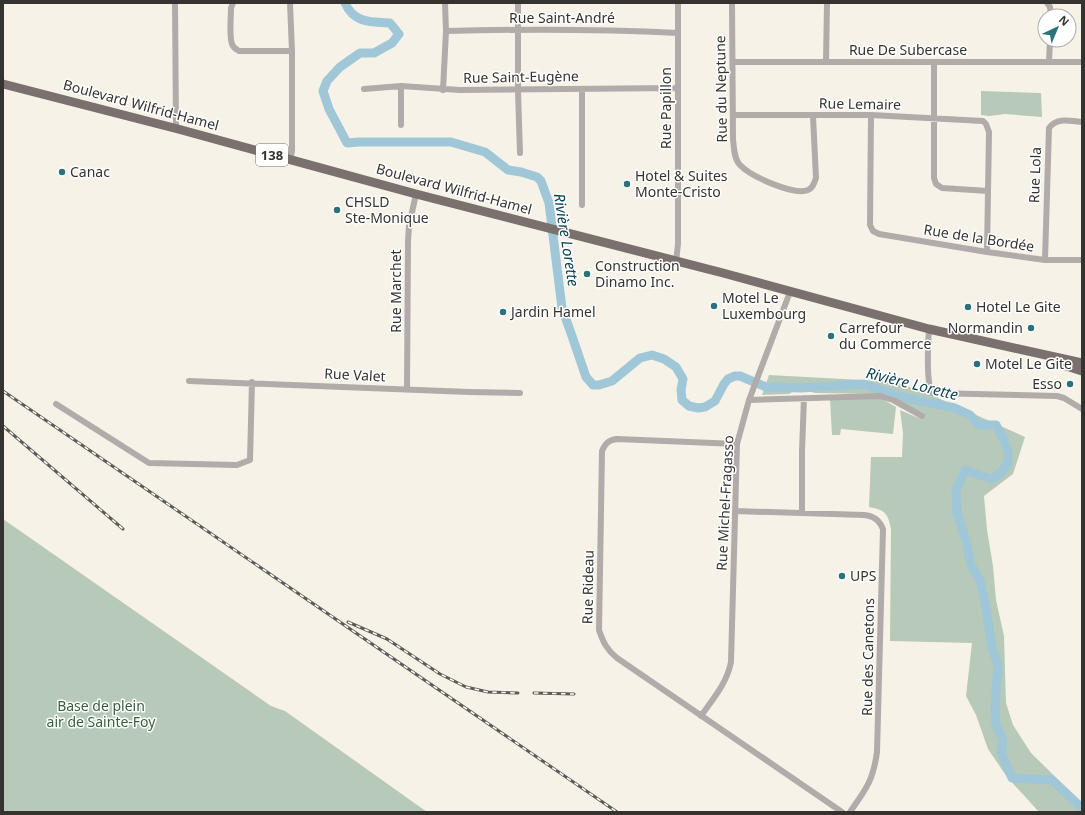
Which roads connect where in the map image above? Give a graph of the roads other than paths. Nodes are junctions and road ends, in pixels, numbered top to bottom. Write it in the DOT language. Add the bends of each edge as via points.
graph roads {
  1 [pos="175,3"];
  2 [pos="233,3"];
  3 [pos="290,3"];
  4 [pos="445,3"];
  5 [pos="518,3"];
  6 [pos="678,3"];
  7 [pos="732,3"];
  8 [pos="827,3"];
  9 [pos="518,29"];
  10 [pos="446,31"];
  11 [pos="678,33"];
  12 [pos="1050,48"];
  13 [pos="292,51"];
  14 [pos="733,62"];
  15 [pos="826,62"];
  16 [pos="934,62"];
  17 [pos="1050,62"];
  18 [pos="1082,62"];
  19 [pos="3,84"];
  20 [pos="400,86"];
  21 [pos="677,88"];
  22 [pos="364,89"];
  23 [pos="582,89"];
  24 [pos="443,90"];
  25 [pos="518,91"];
  26 [pos="733,115"];
  27 [pos="871,115"];
  28 [pos="812,116"];
  29 [pos="933,119"];
  30 [pos="1082,122"];
  31 [pos="401,125"];
  32 [pos="176,129"];
  33 [pos="520,153"];
  34 [pos="290,160"];
  35 [pos="988,191"];
  36 [pos="416,194"];
  37 [pos="582,205"];
  38 [pos="987,252"];
  39 [pos="1045,260"];
  40 [pos="1082,260"];
  41 [pos="676,262"];
  42 [pos="790,292"];
  43 [pos="930,329"];
  44 [pos="990,343"];
  45 [pos="1082,363"];
  46 [pos="1082,371"];
  47 [pos="189,381"];
  48 [pos="252,382"];
  49 [pos="407,389"];
  50 [pos="520,393"];
  51 [pos="804,398"];
  52 [pos="749,400"];
  53 [pos="56,404"];
  54 [pos="1082,409"];
  55 [pos="922,416"];
  56 [pos="737,444"];
  57 [pos="735,511"];
  58 [pos="802,513"];
  59 [pos="701,716"];
  60 [pos="842,812"];
  61 [pos="850,812"];
  1 -- 32 [label="street"];
  2 -- 13 [label="street" via="232,40 235,49"];
  3 -- 13 [label="street"];
  4 -- 10 [label="street"];
  5 -- 9 [label="street"];
  6 -- 11 [label="street, Rue Papillon"];
  7 -- 14 [label="street, Rue du Neptune"];
  8 -- 15 [label="street"];
  9 -- 10 [label="street, Rue Saint-André"];
  9 -- 11 [label="street, Rue Saint-André"];
  9 -- 25 [label="street"];
  10 -- 24 [label="street"];
  11 -- 21 [label="street, Rue Papillon"];
  12 -- 17 [label="street"];
  13 -- 34 [label="street"];
  14 -- 15 [label="street, Rue De Subercase"];
  14 -- 26 [label="street, Rue du Neptune"];
  15 -- 16 [label="street, Rue De Subercase"];
  16 -- 17 [label="street, Rue De Subercase"];
  16 -- 29 [label="street"];
  17 -- 18 [label="street, Rue De Subercase"];
  19 -- 32 [label="main road, Boulevard Wilfrid-Hamel / 138"];
  20 -- 22 [label="street, Rue Saint-Eugène"];
  20 -- 24 [label="street, Rue Saint-Eugène"];
  20 -- 31 [label="street"];
  21 -- 23 [label="street, Rue Saint-Eugène"];
  21 -- 41 [label="street, Rue Papillon"];
  23 -- 25 [label="street, Rue Saint-Eugène"];
  23 -- 37 [label="street"];
  24 -- 25 [label="street, Rue Saint-Eugène"];
  25 -- 33 [label="street"];
  26 -- 28 [label="street, Rue Lemaire"];
  26 -- 28 [label="street, Rue du Neptune" via="733,139 736,159 740,165 757,177 783,188 801,191 811,188 816,178"];
  27 -- 28 [label="street, Rue Lemaire"];
  27 -- 29 [label="street, Rue Lemaire"];
  27 -- 38 [label="street, Rue de la Bordée" via="870,225 873,231"];
  29 -- 35 [label="street" via="936,184 942,188"];
  29 -- 35 [label="street, Rue Lemaire" via="983,121 986,124 989,132"];
  30 -- 39 [label="street, Rue Lola" via="1062,120 1051,124 1049,128"];
  32 -- 34 [label="main road, Boulevard Wilfrid-Hamel / 138"];
  34 -- 36 [label="main road, Boulevard Wilfrid-Hamel / 138"];
  35 -- 38 [label="street"];
  36 -- 41 [label="main road, Boulevard Wilfrid-Hamel / 138"];
  36 -- 49 [label="street, Rue Marchet" via="408,241"];
  38 -- 39 [label="street, Rue de la Bordée"];
  39 -- 40 [label="street, Rue de la Bordée"];
  41 -- 42 [label="main road, Boulevard Wilfrid-Hamel / 138"];
  42 -- 43 [label="main road, Boulevard Wilfrid-Hamel / 138"];
  42 -- 52 [label="street, Rue Michel-Fragasso"];
  43 -- 44 [label="main road, Boulevard Wilfrid-Hamel / 138"];
  43 -- 54 [label="street" via="929,389 932,393 1057,396"];
  44 -- 45 [label="main road, Boulevard Wilfrid-Hamel / 138"];
  44 -- 46 [label="main road, Boulevard Wilfrid-Hamel / 138"];
  47 -- 48 [label="street, Rue Valet"];
  48 -- 49 [label="street, Rue Valet"];
  48 -- 53 [label="street" via="250,460 237,465 149,464"];
  49 -- 50 [label="street, Rue Valet"];
  51 -- 52 [label="street"];
  51 -- 55 [label="street" via="880,396"];
  51 -- 58 [label="street"];
  52 -- 56 [label="street, Rue Michel-Fragasso"];
  56 -- 57 [label="street, Rue Michel-Fragasso"];
  56 -- 59 [label="street, Rue Rideau" via="617,439 606,443 602,452 599,630 603,643 617,658"];
  57 -- 58 [label="street, Rue des Canetons"];
  57 -- 59 [label="street, Rue Michel-Fragasso" via="731,662 720,689"];
  58 -- 61 [label="street, Rue des Canetons" via="870,516 880,523 882,528 877,752 870,783"];
  59 -- 60 [label="street, Rue Rideau"];
}
